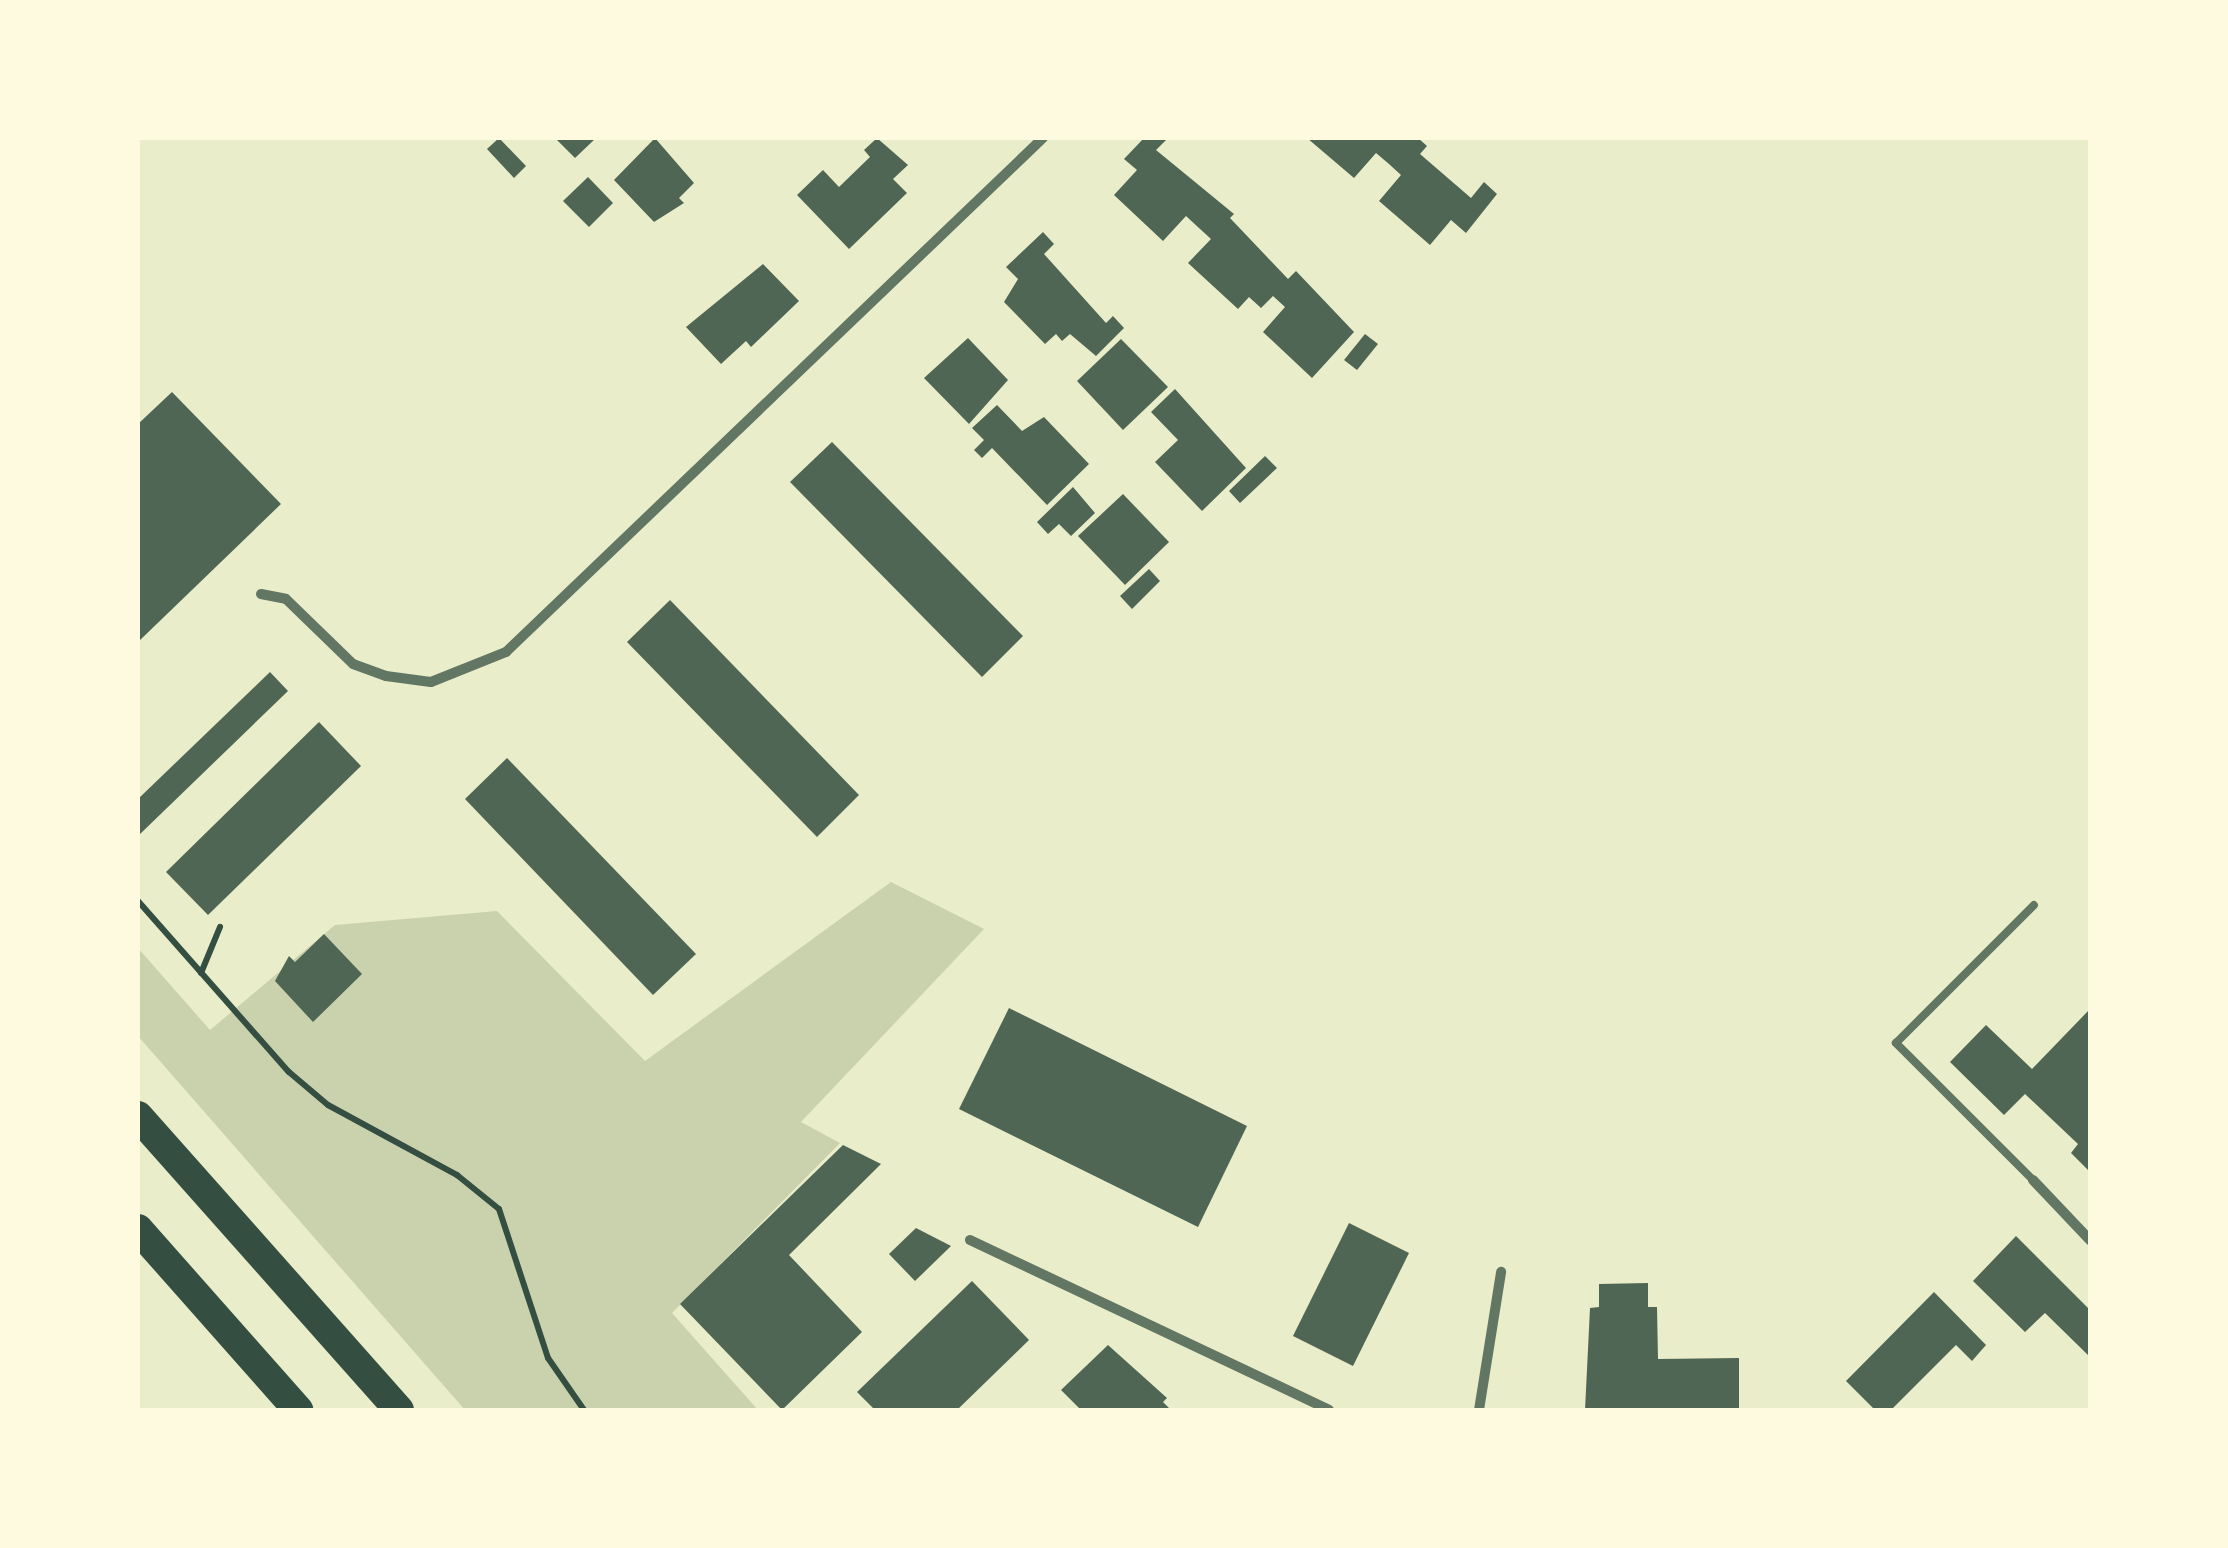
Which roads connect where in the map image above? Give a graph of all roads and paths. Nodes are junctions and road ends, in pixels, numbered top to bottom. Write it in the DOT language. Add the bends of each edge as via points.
graph roads {
  1 [pos="1043,138"];
  2 [pos="261,594"];
  3 [pos="138,901"];
  4 [pos="2034,905"];
  5 [pos="220,927"];
  6 [pos="201,973"];
  7 [pos="138,1116"];
  8 [pos="2033,1180"];
  9 [pos="138,1229"];
  10 [pos="970,1240"];
  11 [pos="2090,1240"];
  12 [pos="1501,1272"];
  13 [pos="298,1410"];
  14 [pos="398,1410"];
  15 [pos="584,1410"];
  16 [pos="1329,1410"];
  17 [pos="1479,1410"];
  1 -- 2 [label="street" via="506,652 431,682 386,676 353,664 286,599"];
  3 -- 6 [label="path"];
  4 -- 8 [label="lane" via="1896,1042"];
  5 -- 6 [label="path"];
  6 -- 15 [label="path" via="289,1072 328,1105 457,1175 500,1209 548,1358"];
  7 -- 14 [label="highway"];
  8 -- 11 [label="street"];
  9 -- 13 [label="highway"];
  10 -- 16 [label="street"];
  12 -- 17 [label="street"];
}
